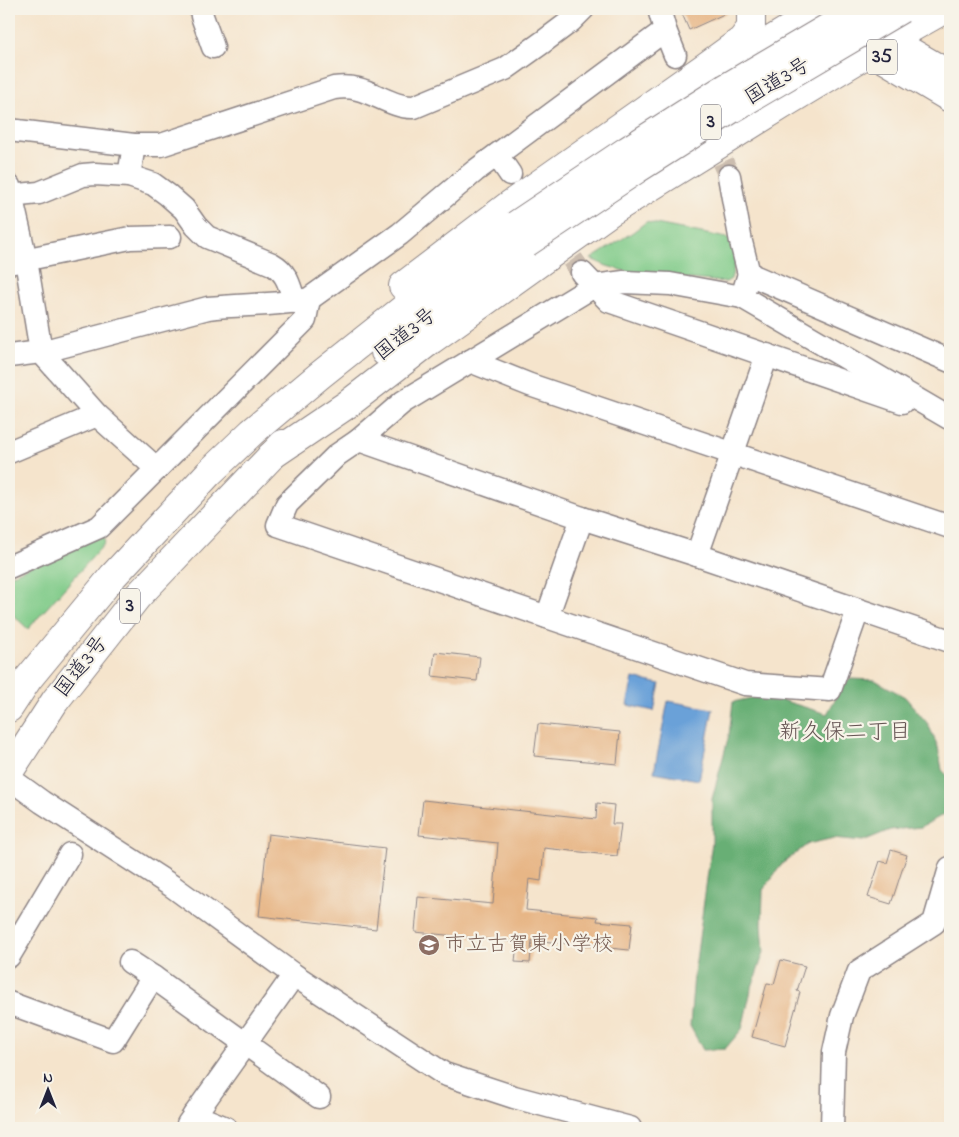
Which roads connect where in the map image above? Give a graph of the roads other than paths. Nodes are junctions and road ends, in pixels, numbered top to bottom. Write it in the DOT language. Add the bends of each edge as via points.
graph roads {
  1 [pos="202,9"];
  2 [pos="583,9"];
  3 [pos="751,9"];
  4 [pos="860,9"];
  5 [pos="901,9"];
  6 [pos="945,9"];
  7 [pos="818,10"];
  8 [pos="662,19"];
  9 [pos="881,45"];
  10 [pos="213,47"];
  11 [pos="675,55"];
  12 [pos="950,75"];
  13 [pos="950,98"];
  14 [pos="9,130"];
  15 [pos="134,145"];
  16 [pos="497,155"];
  17 [pos="510,174"];
  18 [pos="129,176"];
  19 [pos="729,176"];
  20 [pos="549,177"];
  21 [pos="9,192"];
  22 [pos="521,234"];
  23 [pos="170,238"];
  24 [pos="17,261"];
  25 [pos="749,274"];
  26 [pos="588,279"];
  27 [pos="742,296"];
  28 [pos="302,301"];
  29 [pos="41,352"];
  30 [pos="766,355"];
  31 [pos="9,356"];
  32 [pos="470,361"];
  33 [pos="950,361"];
  34 [pos="97,415"];
  35 [pos="950,419"];
  36 [pos="252,432"];
  37 [pos="359,440"];
  38 [pos="9,452"];
  39 [pos="732,454"];
  40 [pos="271,456"];
  41 [pos="157,469"];
  42 [pos="582,518"];
  43 [pos="950,527"];
  44 [pos="698,555"];
  45 [pos="9,567"];
  46 [pos="858,610"];
  47 [pos="546,617"];
  48 [pos="950,641"];
  49 [pos="9,708"];
  50 [pos="9,772"];
  51 [pos="9,778"];
  52 [pos="70,854"];
  53 [pos="950,868"];
  54 [pos="942,921"];
  55 [pos="9,956"];
  56 [pos="130,962"];
  57 [pos="294,975"];
  58 [pos="153,977"];
  59 [pos="9,1003"];
  60 [pos="245,1044"];
  61 [pos="319,1097"];
  62 [pos="191,1122"];
  63 [pos="226,1128"];
  64 [pos="630,1128"];
  65 [pos="832,1128"];
  1 -- 10 [label="street"];
  2 -- 15 [label="street" via="504,69 414,107 358,89 334,88 161,145"];
  3 -- 20 [label="main road" via="750,28 742,40"];
  4 -- 22 [label="main road, 国道3号 / 3, bridge" via="628,150"];
  5 -- 22 [label="main road, 国道3号 / 3, bridge" via="637,169"];
  6 -- 9 [label="main road"];
  7 -- 9 [label="main road, 35"];
  7 -- 20 [label="main road"];
  8 -- 11 [label="street"];
  8 -- 16 [label="street"];
  9 -- 12 [label="main road, 35"];
  9 -- 13 [label="main road, 35"];
  9 -- 40 [label="main road" via="610,212 439,334 348,404"];
  14 -- 15 [label="street"];
  15 -- 18 [label="street"];
  16 -- 17 [label="street"];
  16 -- 28 [label="street" via="400,234"];
  18 -- 21 [label="street" via="83,175 39,194"];
  18 -- 28 [label="street" via="154,184 168,195 206,237 279,268"];
  19 -- 25 [label="street"];
  20 -- 36 [label="main road" via="413,278 306,365"];
  21 -- 24 [label="street"];
  22 -- 36 [label="main road, 国道3号 / 3" via="417,298"];
  22 -- 40 [label="main road, 国道3号 / 3" via="333,392"];
  23 -- 24 [label="street" via="130,238"];
  24 -- 29 [label="street"];
  25 -- 27 [label="street"];
  25 -- 33 [label="street"];
  26 -- 27 [label="street" via="670,284"];
  26 -- 30 [label="street" via="609,301"];
  26 -- 32 [label="street"];
  27 -- 35 [label="street"];
  28 -- 29 [label="street" via="208,308"];
  28 -- 41 [label="street" via="305,320"];
  29 -- 31 [label="street"];
  29 -- 34 [label="street"];
  30 -- 35 [label="street"];
  30 -- 39 [label="street"];
  32 -- 37 [label="street" via="404,402"];
  32 -- 39 [label="street" via="530,386"];
  34 -- 38 [label="street"];
  34 -- 41 [label="street"];
  36 -- 49 [label="main road, 国道3号 / 3" via="113,576 28,679"];
  37 -- 42 [label="street"];
  37 -- 47 [label="street" via="337,455 287,504 278,525"];
  39 -- 43 [label="street"];
  39 -- 44 [label="street"];
  40 -- 50 [label="main road, 国道3号 / 3" via="138,597 55,701"];
  41 -- 45 [label="street" via="99,527"];
  42 -- 44 [label="street"];
  42 -- 47 [label="street"];
  44 -- 46 [label="street"];
  46 -- 47 [label="street" via="830,690 745,684"];
  46 -- 48 [label="street"];
  51 -- 57 [label="street" via="172,886"];
  52 -- 55 [label="street"];
  53 -- 54 [label="street"];
  54 -- 65 [label="street" via="859,971 842,1016 834,1052"];
  56 -- 58 [label="street"];
  57 -- 60 [label="street"];
  57 -- 64 [label="street" via="444,1074 514,1097"];
  58 -- 59 [label="street" via="112,1041"];
  58 -- 60 [label="street"];
  60 -- 61 [label="street"];
  60 -- 62 [label="street"];
  62 -- 63 [label="street"];
}
